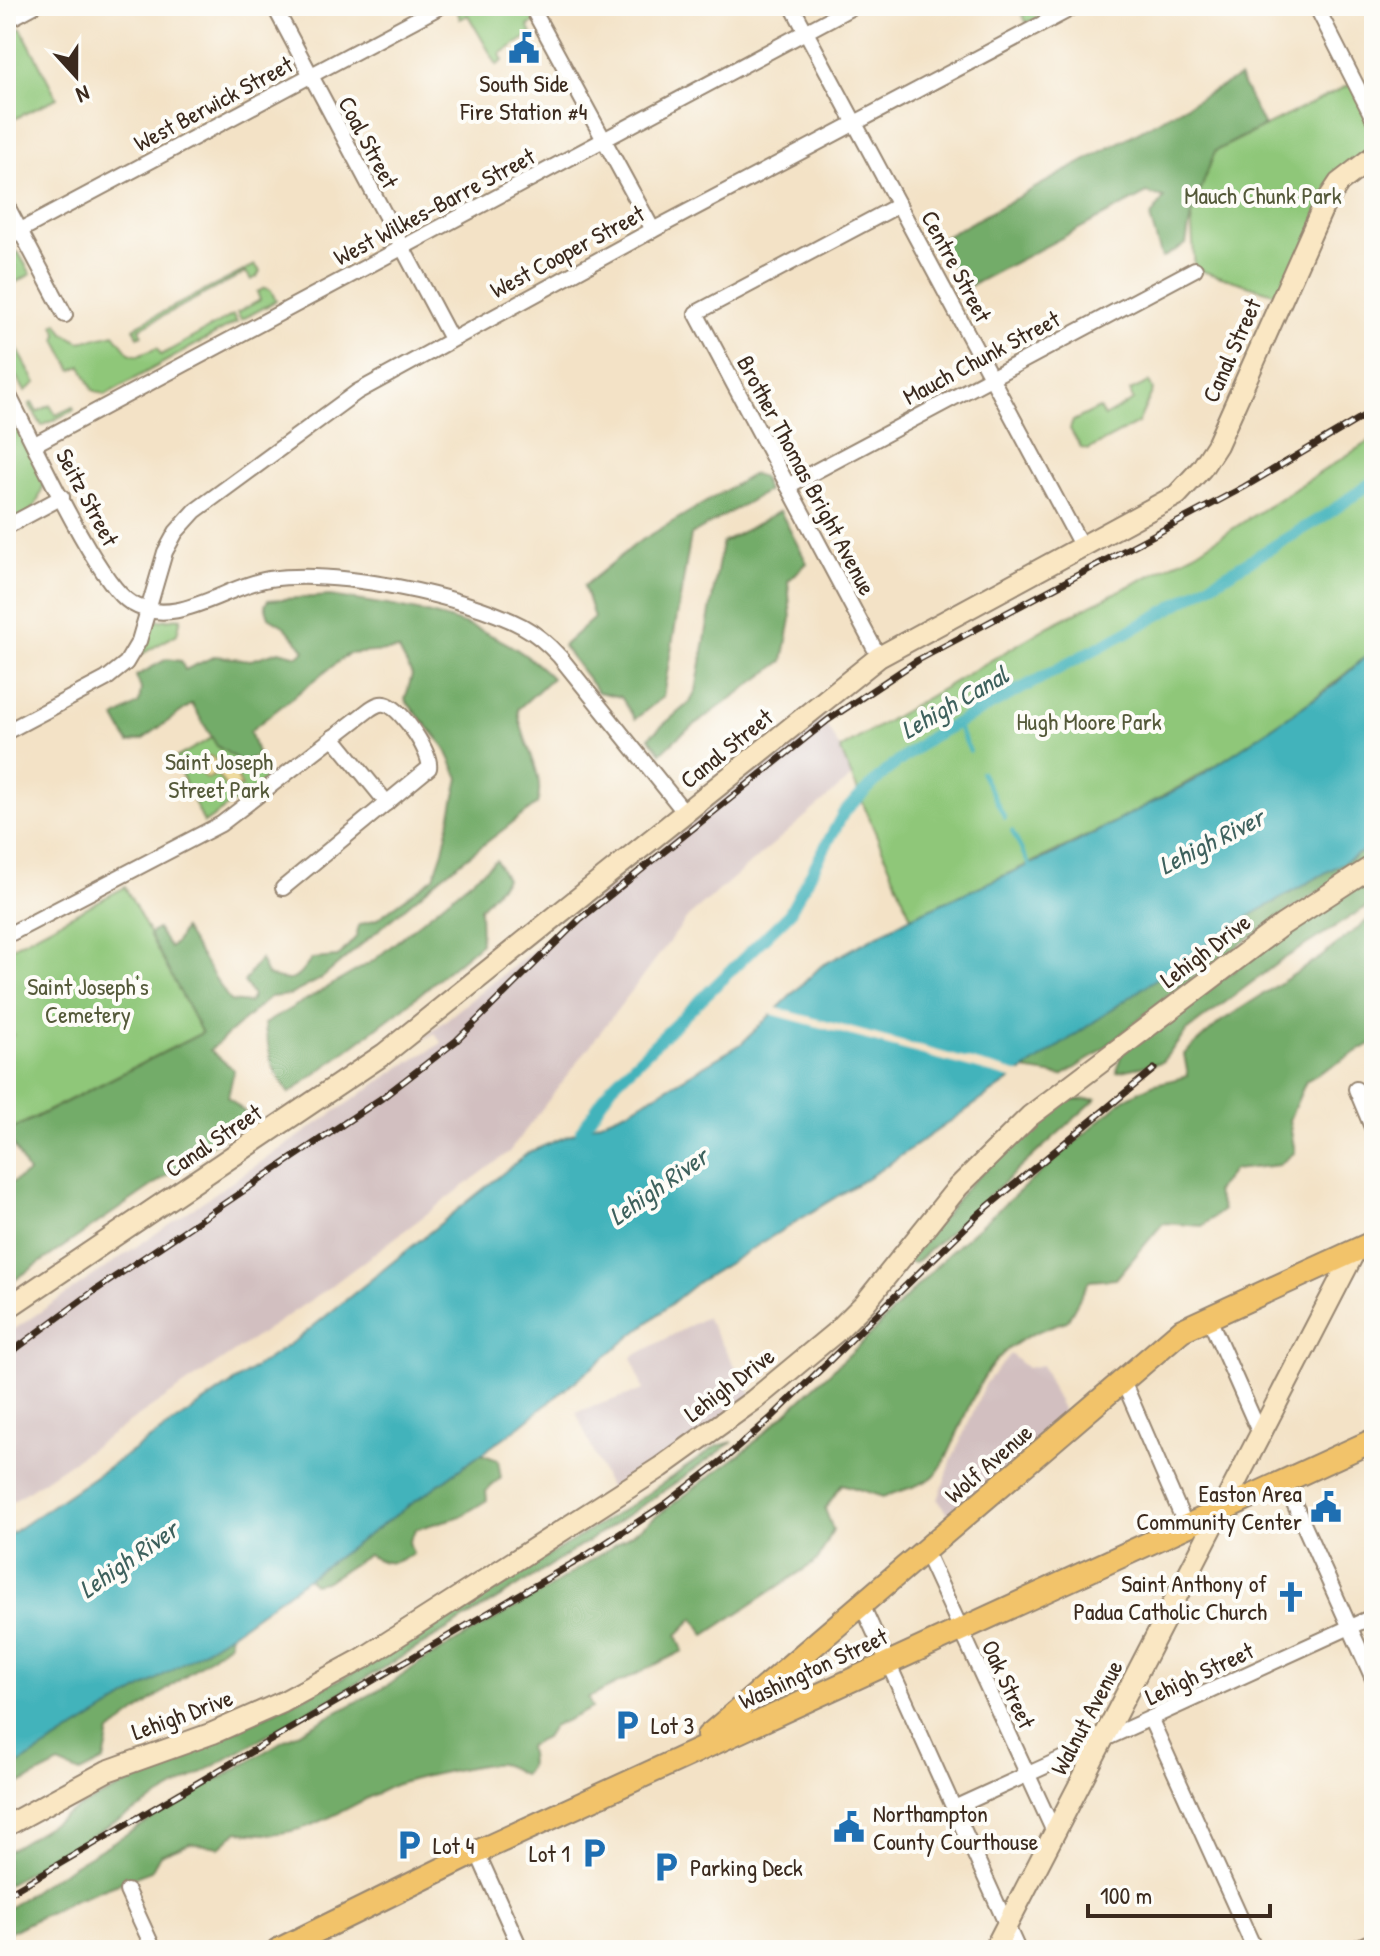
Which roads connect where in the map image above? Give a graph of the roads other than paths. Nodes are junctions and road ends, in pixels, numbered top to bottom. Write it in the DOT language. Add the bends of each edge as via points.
graph roads {
  1 [pos="34,6"];
  2 [pos="274,6"];
  3 [pos="441,6"];
  4 [pos="531,6"];
  5 [pos="792,6"];
  6 [pos="854,6"];
  7 [pos="1076,6"];
  8 [pos="1316,6"];
  9 [pos="1058,10"];
  10 [pos="6,21"];
  11 [pos="806,32"];
  12 [pos="309,76"];
  13 [pos="1374,120"];
  14 [pos="855,123"];
  15 [pos="603,140"];
  16 [pos="1374,156"];
  17 [pos="6,204"];
  18 [pos="899,205"];
  19 [pos="20,230"];
  20 [pos="653,230"];
  21 [pos="6,238"];
  22 [pos="400,248"];
  23 [pos="1195,269"];
  24 [pos="65,315"];
  25 [pos="451,339"];
  26 [pos="990,376"];
  27 [pos="6,390"];
  28 [pos="35,444"];
  29 [pos="788,486"];
  30 [pos="62,497"];
  31 [pos="6,527"];
  32 [pos="1082,547"];
  33 [pos="147,610"];
  34 [pos="879,657"];
  35 [pos="6,732"];
  36 [pos="333,737"];
  37 [pos="387,803"];
  38 [pos="686,814"];
  39 [pos="1374,865"];
  40 [pos="283,888"];
  41 [pos="6,936"];
  42 [pos="1356,1089"];
  43 [pos="1374,1132"];
  44 [pos="1365,1246"];
  45 [pos="6,1309"];
  46 [pos="1208,1316"];
  47 [pos="1123,1381"];
  48 [pos="1261,1436"];
  49 [pos="1374,1440"];
  50 [pos="1284,1481"];
  51 [pos="1225,1509"];
  52 [pos="1186,1526"];
  53 [pos="925,1551"];
  54 [pos="862,1605"];
  55 [pos="1374,1616"];
  56 [pos="1350,1627"];
  57 [pos="959,1630"];
  58 [pos="888,1662"];
  59 [pos="1374,1681"];
  60 [pos="762,1690"];
  61 [pos="770,1716"];
  62 [pos="1151,1720"];
  63 [pos="1103,1741"];
  64 [pos="682,1757"];
  65 [pos="1027,1776"];
  66 [pos="954,1808"];
  67 [pos="12,1824"];
  68 [pos="1055,1834"];
  69 [pos="477,1852"];
  70 [pos="127,1891"];
  71 [pos="1007,1926"];
  72 [pos="1374,1940"];
  73 [pos="154,1950"];
  74 [pos="278,1950"];
  75 [pos="521,1950"];
  76 [pos="994,1950"];
  77 [pos="1018,1950"];
  78 [pos="1255,1950"];
  79 [pos="1352,1950"];
  1 -- 10 [label="street"];
  2 -- 12 [label="street, Coal Street"];
  3 -- 12 [label="street, West Berwick Street"];
  4 -- 15 [label="street"];
  5 -- 11 [label="street, Centre Street"];
  6 -- 11 [label="street, West Wilkes-Barre Street"];
  7 -- 9 [label="street, West Cooper Street"];
  8 -- 13 [label="street"];
  9 -- 14 [label="street, West Cooper Street"];
  11 -- 14 [label="street, Centre Street"];
  11 -- 15 [label="street, West Wilkes-Barre Street"];
  12 -- 19 [label="street, West Berwick Street"];
  12 -- 22 [label="street, Coal Street"];
  14 -- 18 [label="street, Centre Street"];
  14 -- 20 [label="street, West Cooper Street"];
  15 -- 20 [label="street"];
  15 -- 22 [label="street, West Wilkes-Barre Street"];
  16 -- 32 [label="street, Canal Street" via="1345,177 1323,207 1202,468 1169,501"];
  17 -- 19 [label="street"];
  18 -- 26 [label="street, Centre Street"];
  18 -- 29 [label="street, Brother Thomas Bright Avenue" via="696,313"];
  19 -- 21 [label="street, West Berwick Street"];
  19 -- 24 [label="street"];
  20 -- 25 [label="street, West Cooper Street"];
  22 -- 25 [label="street, Coal Street"];
  22 -- 28 [label="street, West Wilkes-Barre Street"];
  23 -- 26 [label="street, Mauch Chunk Street"];
  25 -- 33 [label="street, West Cooper Street" via="339,404 195,511 165,552"];
  26 -- 29 [label="street, Mauch Chunk Street"];
  26 -- 32 [label="street, Centre Street"];
  27 -- 28 [label="street, Seitz Street"];
  28 -- 30 [label="street, Seitz Street"];
  29 -- 34 [label="street, Brother Thomas Bright Avenue"];
  30 -- 31 [label="street"];
  30 -- 33 [label="street, Seitz Street" via="110,583 127,601"];
  32 -- 34 [label="street, Canal Street"];
  33 -- 35 [label="street, West Cooper Street" via="137,646 117,671"];
  33 -- 38 [label="street" via="189,608 259,581 314,577 421,593 515,623 560,657"];
  34 -- 38 [label="street, Canal Street"];
  36 -- 37 [label="street"];
  36 -- 37 [label="street" via="373,707 387,704 397,711 430,760 427,770"];
  36 -- 41 [label="street" via="203,835"];
  37 -- 40 [label="street"];
  38 -- 45 [label="street, Canal Street" via="365,1069"];
  39 -- 67 [label="street, Lehigh Drive" via="1282,925 1030,1116 958,1187 836,1332 661,1467 362,1659 213,1733 107,1771"];
  42 -- 43 [label="street"];
  44 -- 46 [label="main road, Wolf Avenue"];
  44 -- 48 [label="street, Walnut Avenue"];
  46 -- 47 [label="main road, Wolf Avenue" via="1182,1330"];
  46 -- 48 [label="street"];
  47 -- 52 [label="street"];
  47 -- 53 [label="main road, Wolf Avenue"];
  48 -- 51 [label="street, Walnut Avenue"];
  49 -- 50 [label="main road, Washington Street"];
  50 -- 51 [label="main road, Washington Street"];
  50 -- 56 [label="street"];
  51 -- 52 [label="main road, Washington Street"];
  51 -- 63 [label="street, Walnut Avenue"];
  52 -- 57 [label="main road, Washington Street"];
  53 -- 54 [label="main road, Wolf Avenue"];
  53 -- 57 [label="street, Oak Street"];
  54 -- 58 [label="street"];
  54 -- 60 [label="main road, Wolf Avenue"];
  55 -- 56 [label="street, Lehigh Street"];
  56 -- 59 [label="street"];
  56 -- 62 [label="street, Lehigh Street"];
  57 -- 58 [label="main road, Washington Street"];
  57 -- 65 [label="street, Oak Street"];
  58 -- 61 [label="main road, Washington Street"];
  58 -- 66 [label="street"];
  60 -- 61 [label="main road"];
  60 -- 64 [label="main road, Wolf Avenue"];
  61 -- 64 [label="main road, Washington Street"];
  62 -- 63 [label="street, Lehigh Street"];
  62 -- 78 [label="street"];
  63 -- 65 [label="street, Lehigh Street"];
  63 -- 68 [label="street, Walnut Avenue"];
  64 -- 69 [label="main road, Washington Street"];
  65 -- 66 [label="street, Lehigh Street"];
  65 -- 68 [label="street, Oak Street"];
  66 -- 71 [label="street"];
  68 -- 71 [label="street, Walnut Avenue"];
  69 -- 74 [label="main road, Washington Street"];
  69 -- 75 [label="street"];
  70 -- 73 [label="street"];
  71 -- 76 [label="street, Walnut Avenue"];
  71 -- 77 [label="street"];
  72 -- 79 [label="street"];
}
